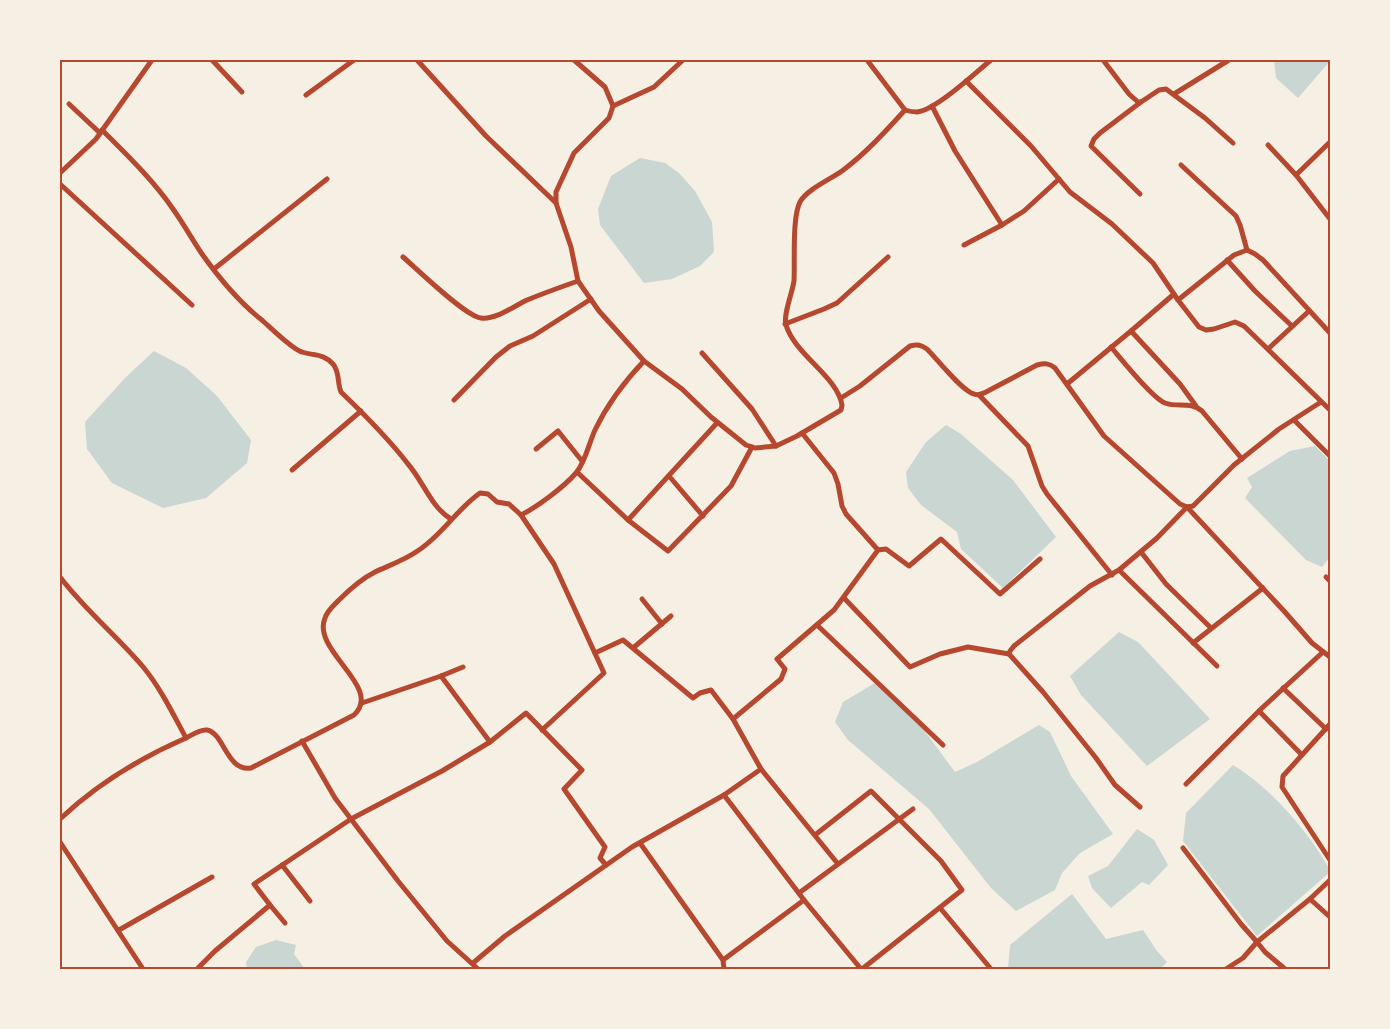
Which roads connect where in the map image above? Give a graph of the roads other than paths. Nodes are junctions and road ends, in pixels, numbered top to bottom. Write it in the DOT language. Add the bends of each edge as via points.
graph roads {
  1 [pos="152,60"];
  2 [pos="212,60"];
  3 [pos="354,60"];
  4 [pos="417,60"];
  5 [pos="574,60"];
  6 [pos="683,60"];
  7 [pos="867,60"];
  8 [pos="991,60"];
  9 [pos="1103,60"];
  10 [pos="1229,60"];
  11 [pos="966,81"];
  12 [pos="242,92"];
  13 [pos="1174,94"];
  14 [pos="306,95"];
  15 [pos="1141,102"];
  16 [pos="69,104"];
  17 [pos="612,106"];
  18 [pos="932,106"];
  19 [pos="905,110"];
  20 [pos="101,131"];
  21 [pos="1330,142"];
  22 [pos="1233,143"];
  23 [pos="1268,146"];
  24 [pos="1181,165"];
  25 [pos="60,173"];
  26 [pos="1296,175"];
  27 [pos="327,179"];
  28 [pos="1060,180"];
  29 [pos="60,184"];
  30 [pos="1140,194"];
  31 [pos="556,203"];
  32 [pos="1330,219"];
  33 [pos="1002,225"];
  34 [pos="964,245"];
  35 [pos="1247,250"];
  36 [pos="403,257"];
  37 [pos="888,257"];
  38 [pos="1227,260"];
  39 [pos="214,269"];
  40 [pos="578,281"];
  41 [pos="1174,294"];
  42 [pos="591,299"];
  43 [pos="1178,300"];
  44 [pos="192,305"];
  45 [pos="1309,310"];
  46 [pos="785,324"];
  47 [pos="1292,326"];
  48 [pos="1131,331"];
  49 [pos="1330,333"];
  50 [pos="1111,348"];
  51 [pos="1268,349"];
  52 [pos="702,352"];
  53 [pos="644,361"];
  54 [pos="1066,384"];
  55 [pos="979,395"];
  56 [pos="841,398"];
  57 [pos="454,400"];
  58 [pos="1320,402"];
  59 [pos="1196,406"];
  60 [pos="1330,410"];
  61 [pos="361,411"];
  62 [pos="1294,420"];
  63 [pos="718,423"];
  64 [pos="802,433"];
  65 [pos="776,446"];
  66 [pos="752,447"];
  67 [pos="536,449"];
  68 [pos="1330,456"];
  69 [pos="1242,459"];
  70 [pos="582,461"];
  71 [pos="292,470"];
  72 [pos="578,472"];
  73 [pos="668,476"];
  74 [pos="1187,507"];
  75 [pos="521,515"];
  76 [pos="702,516"];
  77 [pos="451,519"];
  78 [pos="628,520"];
  79 [pos="878,550"];
  80 [pos="1141,552"];
  81 [pos="1040,559"];
  82 [pos="1120,570"];
  83 [pos="1112,575"];
  84 [pos="60,577"];
  85 [pos="1263,588"];
  86 [pos="844,598"];
  87 [pos="642,599"];
  88 [pos="671,616"];
  89 [pos="662,624"];
  90 [pos="817,625"];
  91 [pos="1211,628"];
  92 [pos="1193,643"];
  93 [pos="632,648"];
  94 [pos="1323,652"];
  95 [pos="595,653"];
  96 [pos="1009,654"];
  97 [pos="1330,658"];
  98 [pos="1217,666"];
  99 [pos="463,667"];
  100 [pos="441,676"];
  101 [pos="1283,688"];
  102 [pos="362,703"];
  103 [pos="1259,711"];
  104 [pos="733,719"];
  105 [pos="1328,726"];
  106 [pos="542,730"];
  107 [pos="186,738"];
  108 [pos="302,741"];
  109 [pos="490,742"];
  110 [pos="943,745"];
  111 [pos="1302,755"];
  112 [pos="761,768"];
  113 [pos="1186,784"];
  114 [pos="724,795"];
  115 [pos="1140,806"];
  116 [pos="913,809"];
  117 [pos="60,819"];
  118 [pos="351,819"];
  119 [pos="899,820"];
  120 [pos="815,835"];
  121 [pos="60,842"];
  122 [pos="640,843"];
  123 [pos="1183,848"];
  124 [pos="1330,860"];
  125 [pos="838,864"];
  126 [pos="282,865"];
  127 [pos="606,865"];
  128 [pos="212,877"];
  129 [pos="1330,880"];
  130 [pos="799,894"];
  131 [pos="1310,899"];
  132 [pos="804,900"];
  133 [pos="310,901"];
  134 [pos="270,905"];
  135 [pos="941,909"];
  136 [pos="1330,917"];
  137 [pos="285,923"];
  138 [pos="118,930"];
  139 [pos="1258,942"];
  140 [pos="723,960"];
  141 [pos="473,963"];
  142 [pos="143,969"];
  143 [pos="197,969"];
  144 [pos="478,969"];
  145 [pos="724,969"];
  146 [pos="862,969"];
  147 [pos="991,969"];
  148 [pos="1226,969"];
  149 [pos="1285,969"];
  1 -- 20 [label="street"];
  2 -- 12 [label="street"];
  3 -- 14 [label="street"];
  4 -- 31 [label="street" via="486,136"];
  5 -- 17 [label="street" via="605,87"];
  6 -- 17 [label="street" via="654,87"];
  7 -- 19 [label="street"];
  8 -- 11 [label="street"];
  9 -- 15 [label="street" via="1134,99"];
  10 -- 13 [label="street"];
  11 -- 18 [label="street"];
  11 -- 28 [label="street"];
  13 -- 15 [label="street" via="1163,88"];
  13 -- 22 [label="street"];
  15 -- 30 [label="street" via="1100,133 1091,146"];
  16 -- 20 [label="street"];
  17 -- 31 [label="street" via="609,118 574,153 556,192"];
  18 -- 19 [label="street" via="916,112"];
  18 -- 33 [label="street" via="955,151"];
  19 -- 46 [label="street" via="868,150 800,201 794,281"];
  20 -- 25 [label="street"];
  20 -- 39 [label="street" via="132,160 172,208"];
  21 -- 26 [label="street"];
  23 -- 26 [label="street"];
  24 -- 35 [label="street" via="1236,216"];
  26 -- 32 [label="street"];
  27 -- 39 [label="street"];
  28 -- 33 [label="street"];
  28 -- 41 [label="street" via="1070,192 1134,243 1153,263"];
  29 -- 44 [label="street"];
  31 -- 40 [label="street"];
  33 -- 34 [label="street"];
  35 -- 38 [label="street"];
  35 -- 45 [label="street" via="1263,260"];
  36 -- 40 [label="street" via="470,314 482,318"];
  37 -- 46 [label="street" via="837,303"];
  38 -- 43 [label="street"];
  38 -- 47 [label="street" via="1255,292"];
  39 -- 61 [label="street" via="244,304 281,337 300,352 316,354 333,364 338,372 341,392"];
  40 -- 42 [label="street"];
  41 -- 43 [label="street"];
  41 -- 48 [label="street"];
  42 -- 53 [label="street"];
  42 -- 57 [label="street" via="503,352"];
  43 -- 51 [label="street" via="1199,327 1214,329 1236,322"];
  45 -- 47 [label="street"];
  45 -- 49 [label="street"];
  46 -- 56 [label="street" via="793,340"];
  47 -- 51 [label="street"];
  48 -- 50 [label="street"];
  48 -- 59 [label="street"];
  50 -- 54 [label="street"];
  50 -- 59 [label="street" via="1164,403"];
  51 -- 58 [label="street"];
  52 -- 65 [label="street" via="752,409"];
  53 -- 63 [label="street" via="682,389"];
  53 -- 70 [label="street" via="612,398"];
  54 -- 55 [label="street" via="1055,368 1044,363"];
  54 -- 74 [label="street" via="1104,436"];
  55 -- 56 [label="street" via="969,392 927,350 916,344"];
  55 -- 83 [label="street" via="1028,446 1047,494"];
  56 -- 64 [label="street" via="841,410"];
  58 -- 60 [label="street"];
  58 -- 62 [label="street"];
  59 -- 69 [label="street"];
  61 -- 71 [label="street"];
  61 -- 77 [label="street" via="410,465 442,514"];
  62 -- 68 [label="street"];
  62 -- 69 [label="street"];
  63 -- 66 [label="street"];
  63 -- 73 [label="street"];
  64 -- 65 [label="street"];
  64 -- 79 [label="street" via="834,473 846,514"];
  65 -- 66 [label="street"];
  66 -- 76 [label="street" via="732,486"];
  67 -- 70 [label="street" via="558,431"];
  69 -- 74 [label="street" via="1192,506"];
  70 -- 72 [label="street"];
  72 -- 75 [label="street" via="532,510"];
  72 -- 78 [label="street"];
  73 -- 76 [label="street"];
  73 -- 78 [label="street"];
  74 -- 80 [label="street"];
  74 -- 85 [label="street"];
  75 -- 77 [label="street" via="509,504 480,493"];
  75 -- 95 [label="street" via="554,564"];
  76 -- 78 [label="street" via="668,551"];
  77 -- 102 [label="street" via="421,549 357,583 325,617 323,624 327,641 355,681"];
  79 -- 81 [label="street" via="886,549 909,566 942,539 1000,594"];
  79 -- 86 [label="street"];
  80 -- 82 [label="street"];
  80 -- 91 [label="street" via="1166,584"];
  82 -- 83 [label="street"];
  82 -- 92 [label="street"];
  83 -- 96 [label="street" via="1085,590 1014,646"];
  84 -- 107 [label="street" via="144,668"];
  85 -- 91 [label="street"];
  85 -- 94 [label="street"];
  86 -- 90 [label="street"];
  86 -- 96 [label="street" via="910,667 940,654 968,647"];
  87 -- 89 [label="street"];
  88 -- 89 [label="street"];
  89 -- 93 [label="street"];
  90 -- 104 [label="street" via="777,658 785,669 781,679"];
  90 -- 110 [label="street"];
  91 -- 92 [label="street"];
  92 -- 98 [label="street"];
  93 -- 95 [label="street" via="623,640"];
  93 -- 104 [label="street" via="693,698 711,690"];
  94 -- 97 [label="street"];
  94 -- 101 [label="street"];
  95 -- 106 [label="street" via="604,673"];
  96 -- 115 [label="street" via="1043,692 1115,785"];
  99 -- 100 [label="street"];
  100 -- 102 [label="street"];
  100 -- 109 [label="street"];
  101 -- 103 [label="street"];
  101 -- 105 [label="street"];
  102 -- 108 [label="street" via="354,715"];
  103 -- 111 [label="street"];
  103 -- 113 [label="street"];
  104 -- 112 [label="street"];
  105 -- 111 [label="street"];
  106 -- 109 [label="street" via="526,713"];
  106 -- 127 [label="street" via="582,770 564,789 604,847 600,858"];
  107 -- 108 [label="street" via="208,730 245,769"];
  107 -- 117 [label="street" via="100,786"];
  108 -- 118 [label="street"];
  109 -- 118 [label="street"];
  111 -- 124 [label="street" via="1283,776 1282,787"];
  112 -- 114 [label="street"];
  112 -- 120 [label="street"];
  114 -- 122 [label="street"];
  114 -- 130 [label="street"];
  116 -- 119 [label="street"];
  118 -- 126 [label="street"];
  118 -- 141 [label="street" via="447,940"];
  119 -- 120 [label="street" via="871,792"];
  119 -- 125 [label="street"];
  119 -- 135 [label="street" via="941,861 962,890"];
  120 -- 125 [label="street"];
  121 -- 138 [label="street"];
  122 -- 127 [label="street"];
  122 -- 140 [label="street"];
  123 -- 139 [label="street"];
  125 -- 130 [label="street"];
  126 -- 133 [label="street"];
  126 -- 134 [label="street" via="254,884"];
  127 -- 141 [label="street" via="504,936"];
  128 -- 138 [label="street"];
  129 -- 131 [label="street"];
  130 -- 132 [label="street"];
  131 -- 136 [label="street"];
  131 -- 139 [label="street"];
  132 -- 140 [label="street"];
  132 -- 146 [label="street"];
  134 -- 137 [label="street"];
  134 -- 143 [label="street"];
  135 -- 146 [label="street"];
  135 -- 147 [label="street"];
  138 -- 142 [label="street"];
  139 -- 148 [label="street" via="1243,958"];
  139 -- 149 [label="street"];
  140 -- 145 [label="street"];
  141 -- 144 [label="street"];
}
